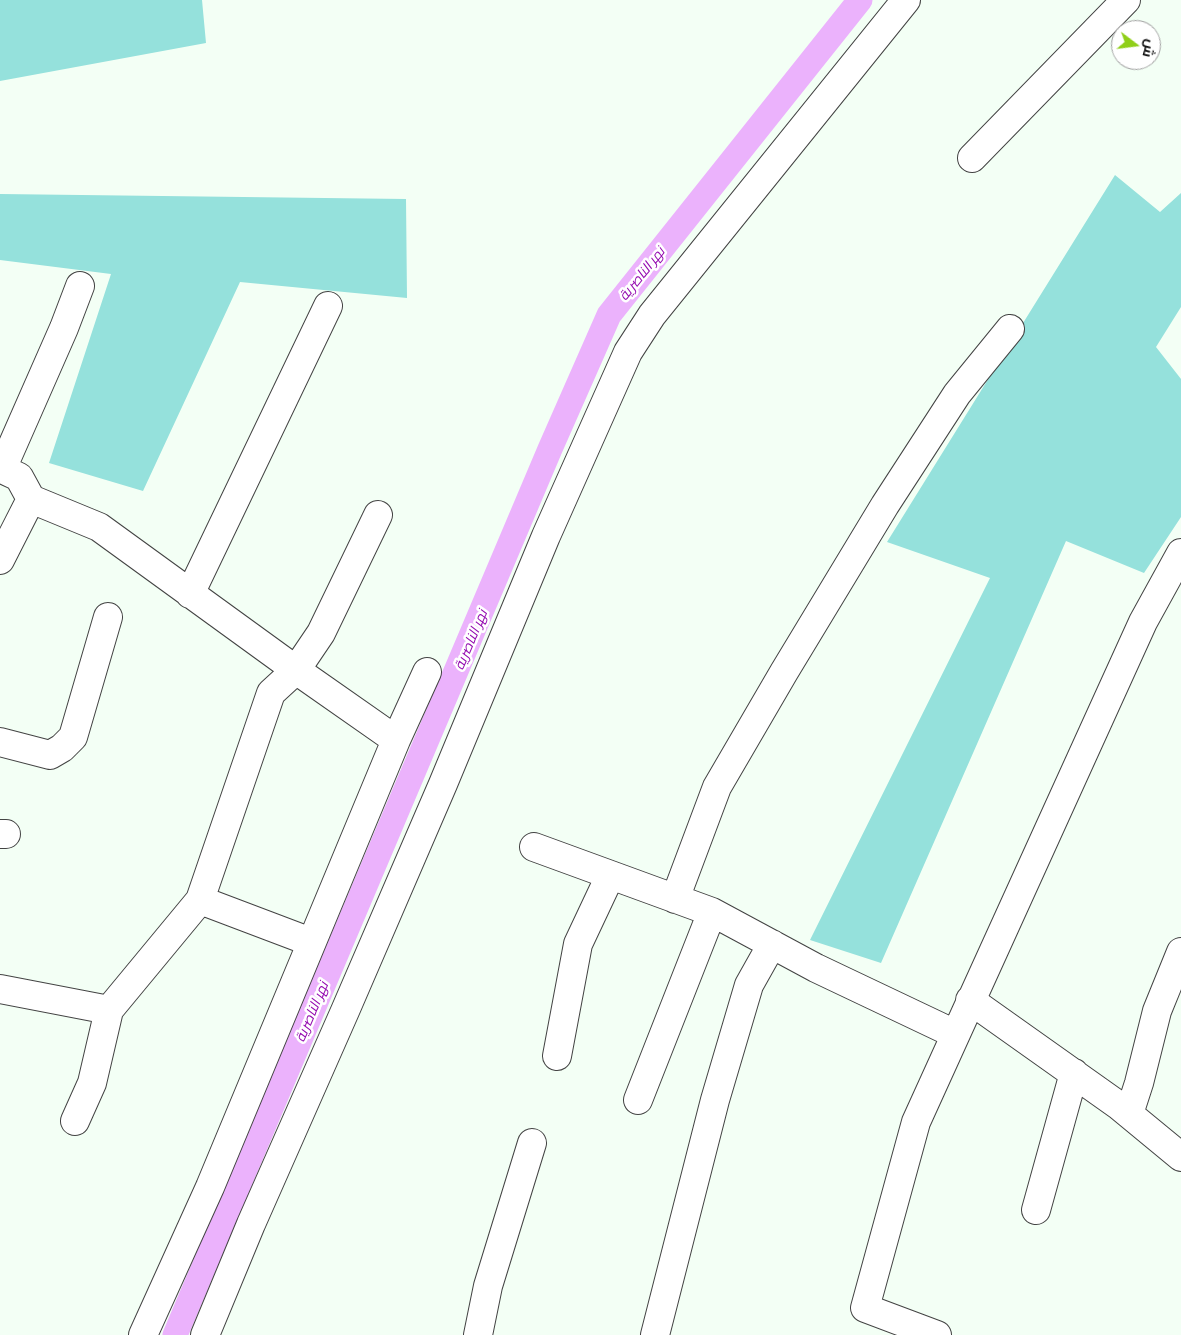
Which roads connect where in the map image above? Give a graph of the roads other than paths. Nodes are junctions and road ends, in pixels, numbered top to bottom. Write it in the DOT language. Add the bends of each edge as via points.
graph roads {
  1 [pos="906,0"];
  2 [pos="1126,0"];
  3 [pos="972,158"];
  4 [pos="80,286"];
  5 [pos="328,306"];
  6 [pos="1010,329"];
  7 [pos="31,499"];
  8 [pos="378,515"];
  9 [pos="1181,553"];
  10 [pos="0,560"];
  11 [pos="190,594"];
  12 [pos="108,617"];
  13 [pos="296,670"];
  14 [pos="427,672"];
  15 [pos="396,740"];
  16 [pos="0,742"];
  17 [pos="534,847"];
  18 [pos="610,876"];
  19 [pos="675,899"];
  20 [pos="200,900"];
  21 [pos="712,912"];
  22 [pos="311,942"];
  23 [pos="772,944"];
  24 [pos="1181,952"];
  25 [pos="0,989"];
  26 [pos="970,1000"];
  27 [pos="109,1010"];
  28 [pos="955,1034"];
  29 [pos="557,1056"];
  30 [pos="1074,1073"];
  31 [pos="638,1100"];
  32 [pos="1129,1114"];
  33 [pos="75,1121"];
  34 [pos="532,1142"];
  35 [pos="1181,1157"];
  36 [pos="1036,1210"];
  37 [pos="143,1335"];
  38 [pos="205,1335"];
  39 [pos="478,1335"];
  40 [pos="655,1335"];
  41 [pos="937,1335"];
  1 -- 38 [label="street" via="652,315 628,352 546,536 443,784"];
  2 -- 3 [label="street"];
  4 -- 7 [label="street" via="2,469 19,477"];
  5 -- 11 [label="street"];
  6 -- 19 [label="street" via="957,394 779,680 717,787"];
  7 -- 10 [label="street"];
  7 -- 11 [label="street" via="99,527"];
  8 -- 13 [label="street" via="321,633"];
  9 -- 26 [label="street" via="1143,622"];
  11 -- 13 [label="street"];
  12 -- 16 [label="street" via="73,737 50,755"];
  13 -- 15 [label="street"];
  13 -- 20 [label="street" via="271,693"];
  14 -- 15 [label="street"];
  15 -- 22 [label="street"];
  17 -- 18 [label="street"];
  18 -- 19 [label="street"];
  18 -- 29 [label="street" via="578,944"];
  19 -- 21 [label="street"];
  20 -- 22 [label="street"];
  20 -- 27 [label="street"];
  21 -- 23 [label="street"];
  21 -- 31 [label="street"];
  22 -- 37 [label="street" via="210,1187"];
  23 -- 28 [label="street"];
  23 -- 40 [label="street" via="749,985 715,1100"];
  24 -- 32 [label="street" via="1156,1011"];
  25 -- 27 [label="street"];
  26 -- 28 [label="street"];
  26 -- 30 [label="street"];
  27 -- 33 [label="street" via="92,1083"];
  28 -- 41 [label="street" via="916,1122 865,1308"];
  30 -- 32 [label="street"];
  30 -- 36 [label="street"];
  32 -- 35 [label="street"];
  34 -- 39 [label="street" via="488,1286"];
}
